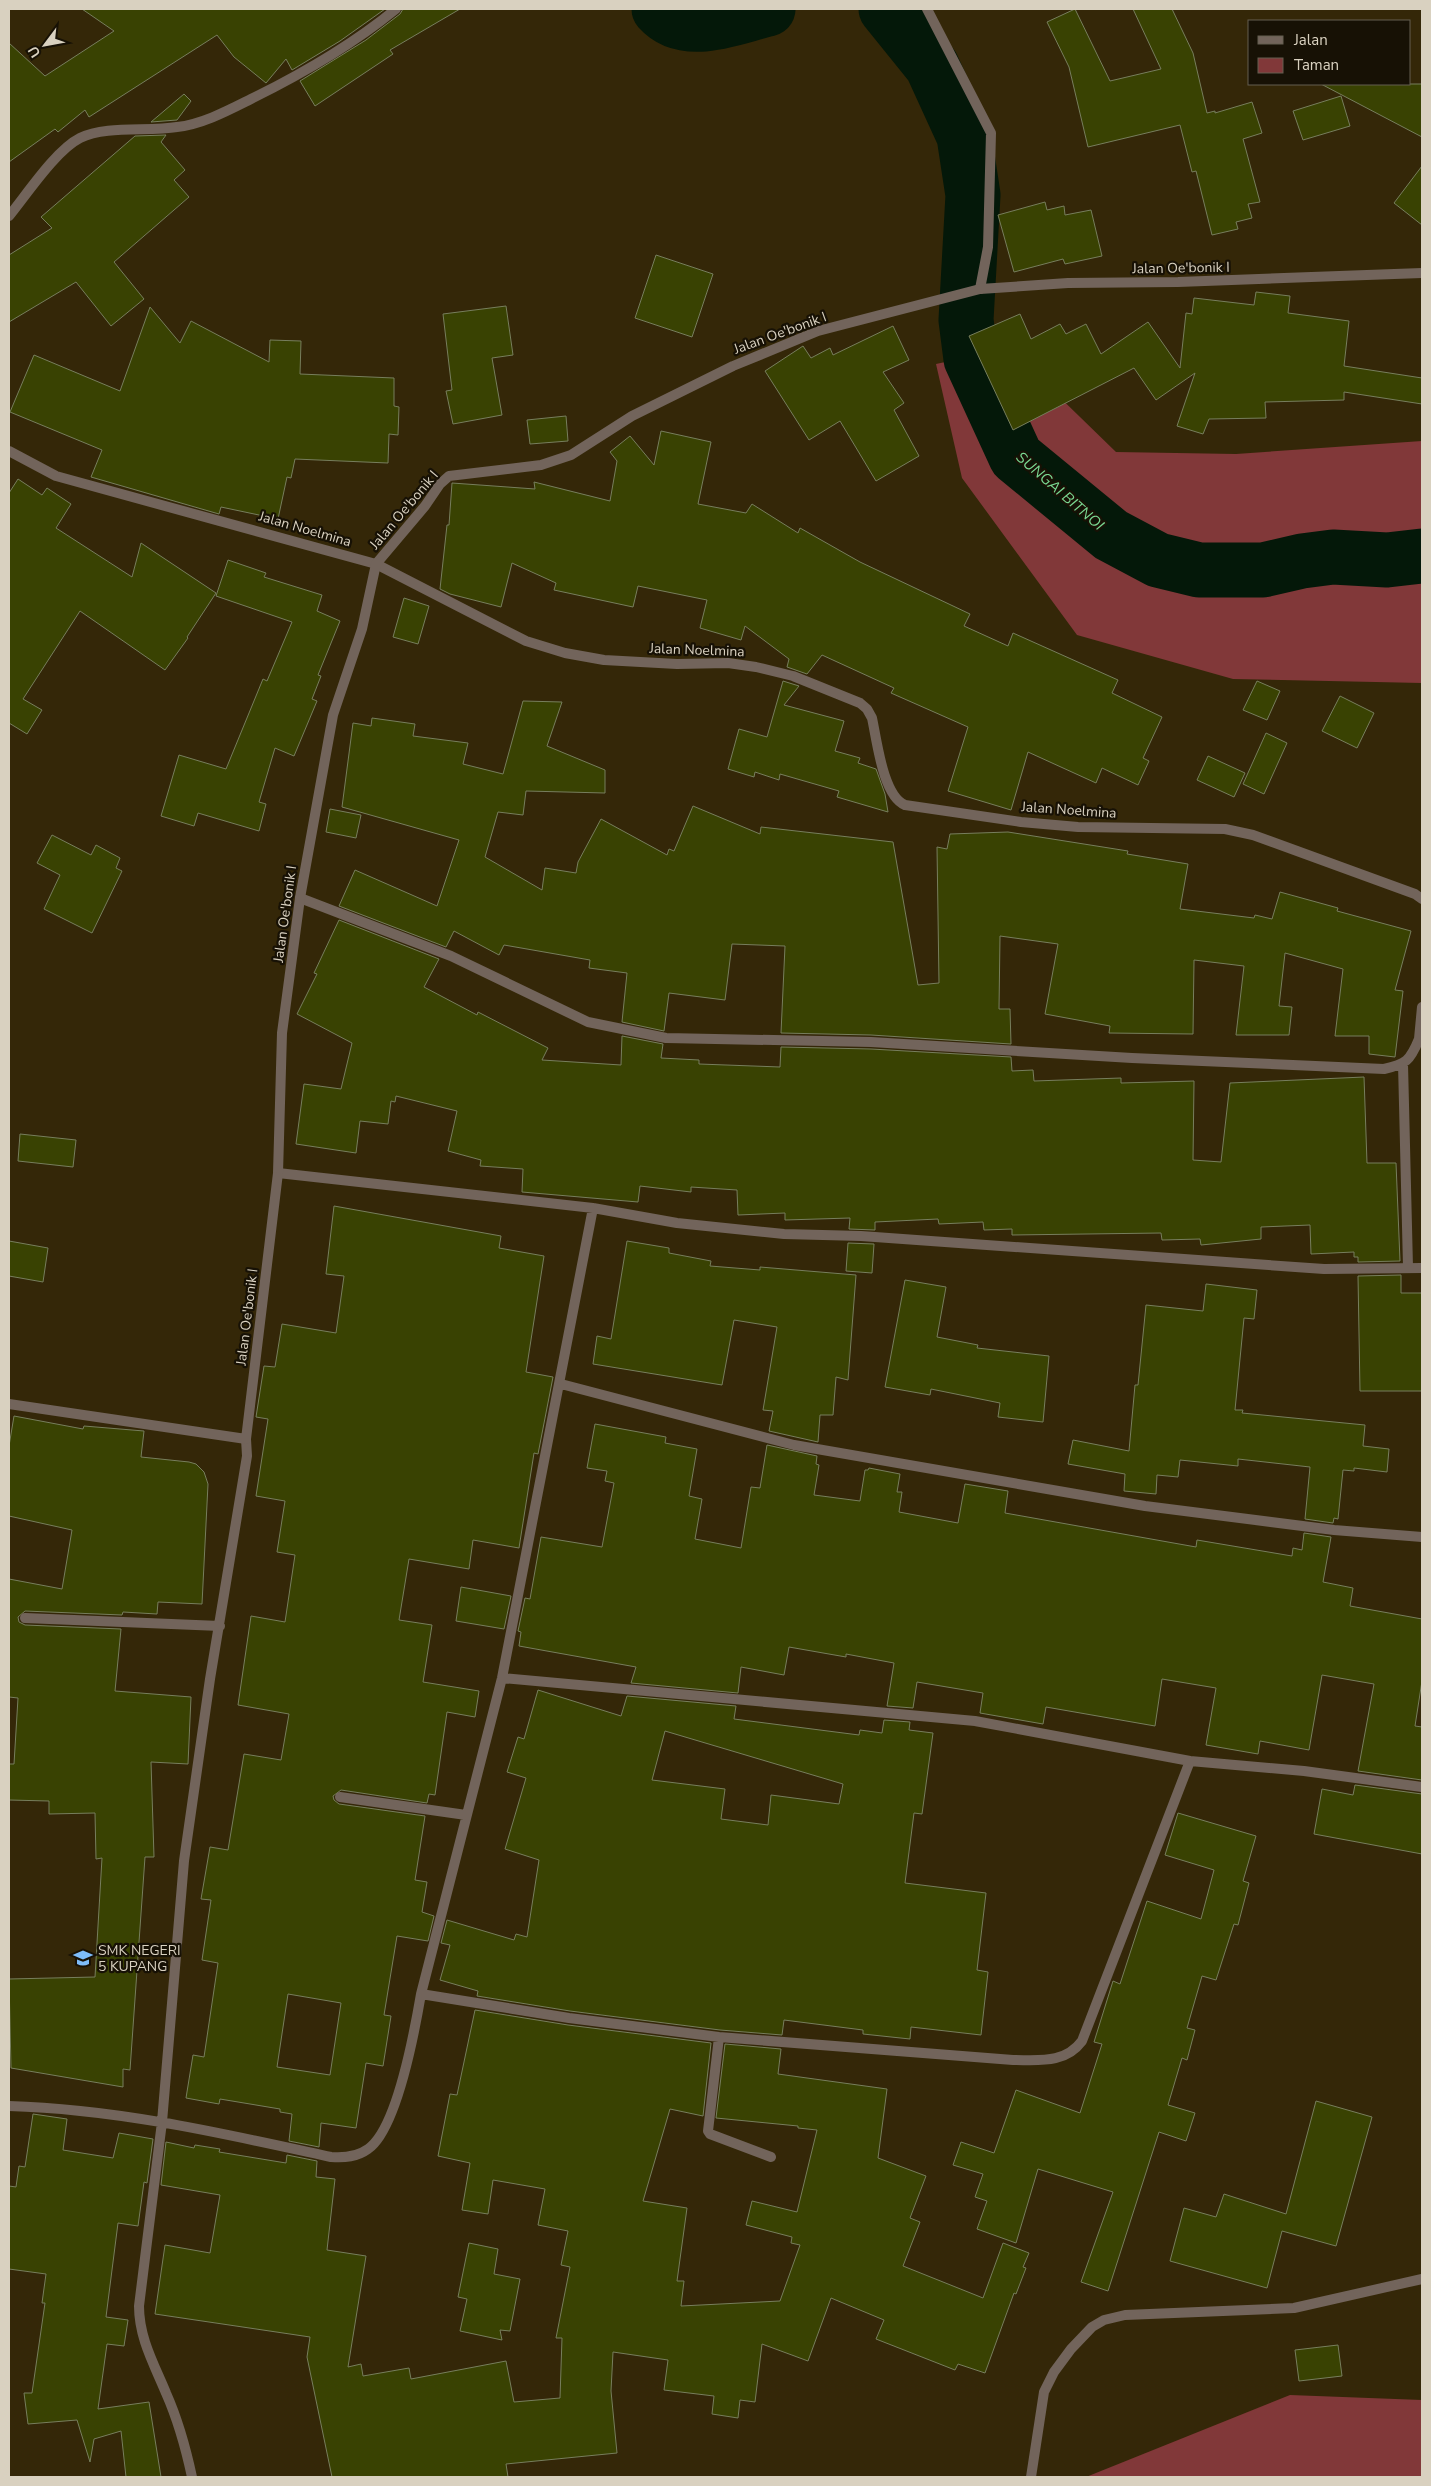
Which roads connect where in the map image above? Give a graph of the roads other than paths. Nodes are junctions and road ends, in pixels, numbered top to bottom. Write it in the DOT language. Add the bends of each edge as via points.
graph roads {
  1 [pos="396,9"];
  2 [pos="927,9"];
  3 [pos="9,216"];
  4 [pos="1422,273"];
  5 [pos="980,289"];
  6 [pos="9,451"];
  7 [pos="376,564"];
  8 [pos="300,898"];
  9 [pos="1422,899"];
  10 [pos="1422,1008"];
  11 [pos="1420,1039"];
  12 [pos="1403,1064"];
  13 [pos="278,1173"];
  14 [pos="593,1208"];
  15 [pos="1408,1267"];
  16 [pos="1422,1268"];
  17 [pos="561,1384"];
  18 [pos="9,1404"];
  19 [pos="246,1439"];
  20 [pos="1422,1537"];
  21 [pos="25,1618"];
  22 [pos="220,1626"];
  23 [pos="502,1678"];
  24 [pos="1190,1761"];
  25 [pos="1422,1788"];
  26 [pos="340,1797"];
  27 [pos="466,1815"];
  28 [pos="421,1994"];
  29 [pos="719,2037"];
  30 [pos="9,2106"];
  31 [pos="162,2122"];
  32 [pos="771,2157"];
  33 [pos="1422,2279"];
  34 [pos="192,2477"];
  35 [pos="1031,2477"];
  1 -- 3 [label="street" via="292,79 205,120 178,128 96,133 81,137 66,146"];
  2 -- 5 [label="street" via="991,133 988,247"];
  4 -- 5 [label="street, Jalan Oe'bonik I" via="1068,283"];
  5 -- 7 [label="street, Jalan Oe'bonik I" via="818,332 733,366 632,416 556,461 449,476"];
  6 -- 7 [label="street, Jalan Noelmina" via="56,476"];
  7 -- 8 [label="street, Jalan Oe'bonik I" via="362,629 332,714"];
  7 -- 9 [label="street, Jalan Noelmina" via="526,641 565,653 604,660 728,663 756,667 793,676 860,703 872,718 888,788 895,799 905,805 1078,827 1225,829 1253,835"];
  8 -- 12 [label="street" via="452,956 588,1022 666,1038 871,1042 1349,1068 1384,1068"];
  8 -- 13 [label="street, Jalan Oe'bonik I" via="282,1033"];
  10 -- 11 [label="street"];
  11 -- 12 [label="street" via="1413,1054"];
  12 -- 15 [label="street"];
  13 -- 14 [label="street"];
  13 -- 19 [label="street, Jalan Oe'bonik I"];
  14 -- 15 [label="street" via="678,1224 784,1234 861,1236 1324,1269"];
  14 -- 17 [label="street"];
  15 -- 16 [label="street"];
  17 -- 20 [label="street" via="700,1422 813,1448 1145,1506 1334,1530"];
  17 -- 23 [label="street"];
  18 -- 19 [label="street"];
  19 -- 22 [label="street, Jalan Oe'bonik I" via="247,1456"];
  21 -- 22 [label="street"];
  22 -- 31 [label="street, Jalan Oe'bonik I" via="184,1861"];
  23 -- 24 [label="street" via="974,1721"];
  23 -- 27 [label="street"];
  24 -- 25 [label="street" via="1304,1771"];
  24 -- 29 [label="street" via="1082,2041 1071,2053 1055,2060 1013,2060"];
  26 -- 27 [label="street"];
  27 -- 28 [label="street"];
  28 -- 29 [label="street" via="569,2018"];
  28 -- 31 [label="street" via="395,2100 384,2131 368,2149 356,2156 332,2157"];
  29 -- 32 [label="street" via="708,2131"];
  30 -- 31 [label="street"];
  31 -- 34 [label="street, Jalan Oe'bonik I" via="138,2306 139,2321 148,2353 186,2446"];
  33 -- 35 [label="street" via="1294,2308 1126,2315 1104,2320 1070,2349 1044,2392"];
}
